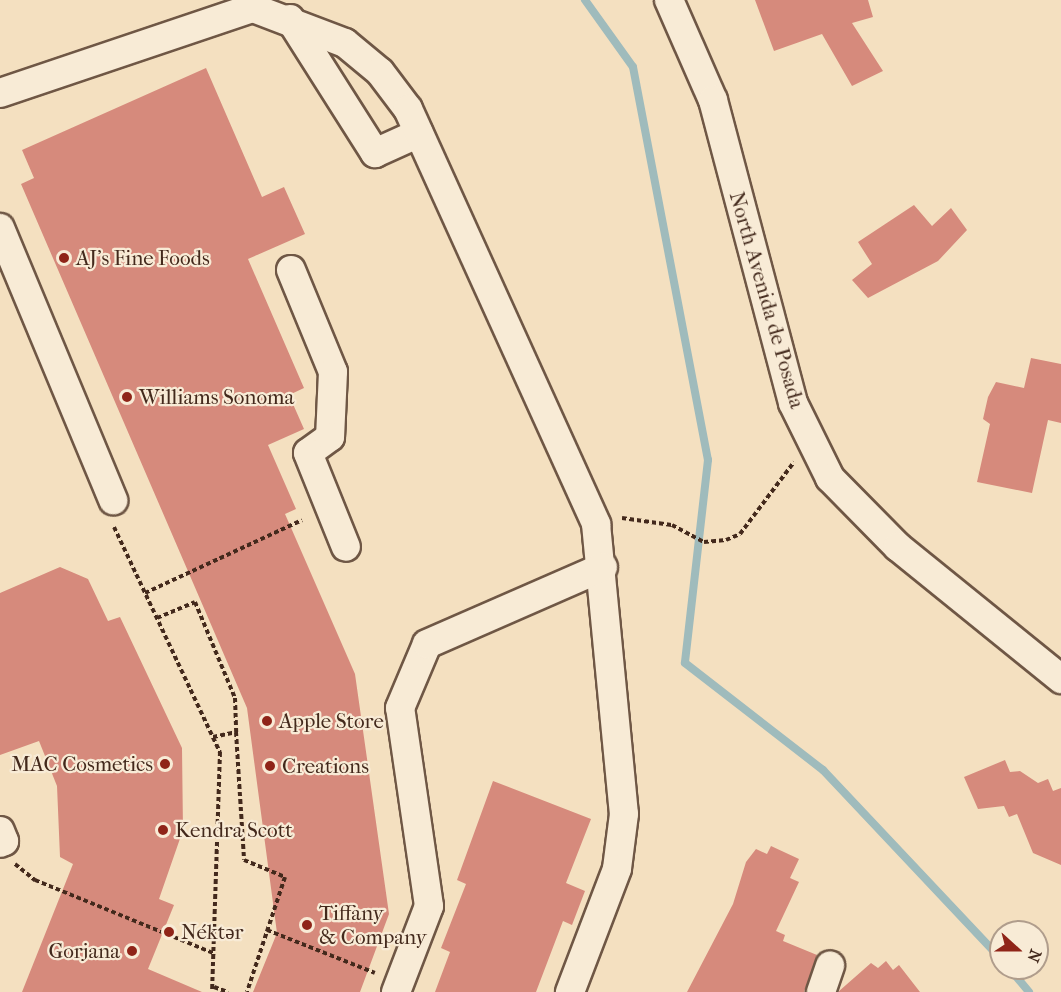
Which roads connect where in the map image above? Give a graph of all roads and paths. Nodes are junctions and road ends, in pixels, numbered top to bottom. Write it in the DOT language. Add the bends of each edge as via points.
graph roads {
  1 [pos="669,0"];
  2 [pos="290,19"];
  3 [pos="0,93"];
  4 [pos="419,133"];
  5 [pos="0,228"];
  6 [pos="291,270"];
  7 [pos="812,441"];
  8 [pos="113,512"];
  9 [pos="302,520"];
  10 [pos="596,524"];
  11 [pos="346,547"];
  12 [pos="603,567"];
  13 [pos="145,593"];
  14 [pos="157,618"];
  15 [pos="1061,679"];
  16 [pos="236,732"];
  17 [pos="213,737"];
  18 [pos="0,831"];
  19 [pos="4,851"];
  20 [pos="267,930"];
  21 [pos="215,954"];
  22 [pos="390,984"];
  23 [pos="214,987"];
  24 [pos="212,992"];
  25 [pos="228,992"];
  26 [pos="247,992"];
  27 [pos="570,992"];
  1 -- 7 [label="street, North Avenida de Posada" via="713,100 793,403"];
  2 -- 3 [label="street" via="253,8"];
  2 -- 4 [label="street" via="345,44 380,72"];
  2 -- 4 [label="street" via="375,153"];
  4 -- 10 [label="street"];
  5 -- 8 [label="street"];
  6 -- 11 [label="street" via="333,372 330,437 308,453"];
  7 -- 10 [label="path" via="745,528 726,540 704,542 672,525 649,521 617,518"];
  7 -- 15 [label="street, North Avenida de Posada" via="830,478 898,547"];
  8 -- 13 [label="path"];
  9 -- 13 [label="path"];
  10 -- 12 [label="street"];
  12 -- 22 [label="street" via="427,644 400,708 429,906"];
  12 -- 27 [label="street" via="624,814 617,869"];
  13 -- 14 [label="path"];
  14 -- 16 [label="path" via="195,602 235,698"];
  14 -- 17 [label="path"];
  16 -- 17 [label="path"];
  16 -- 20 [label="path" via="244,860 285,877"];
  17 -- 21 [label="path" via="220,752"];
  18 -- 19 [label="street"];
  19 -- 21 [label="path" via="35,880"];
  20 -- 22 [label="path"];
  20 -- 26 [label="path"];
  21 -- 23 [label="path"];
  23 -- 24 [label="path"];
  23 -- 25 [label="path"];
}
